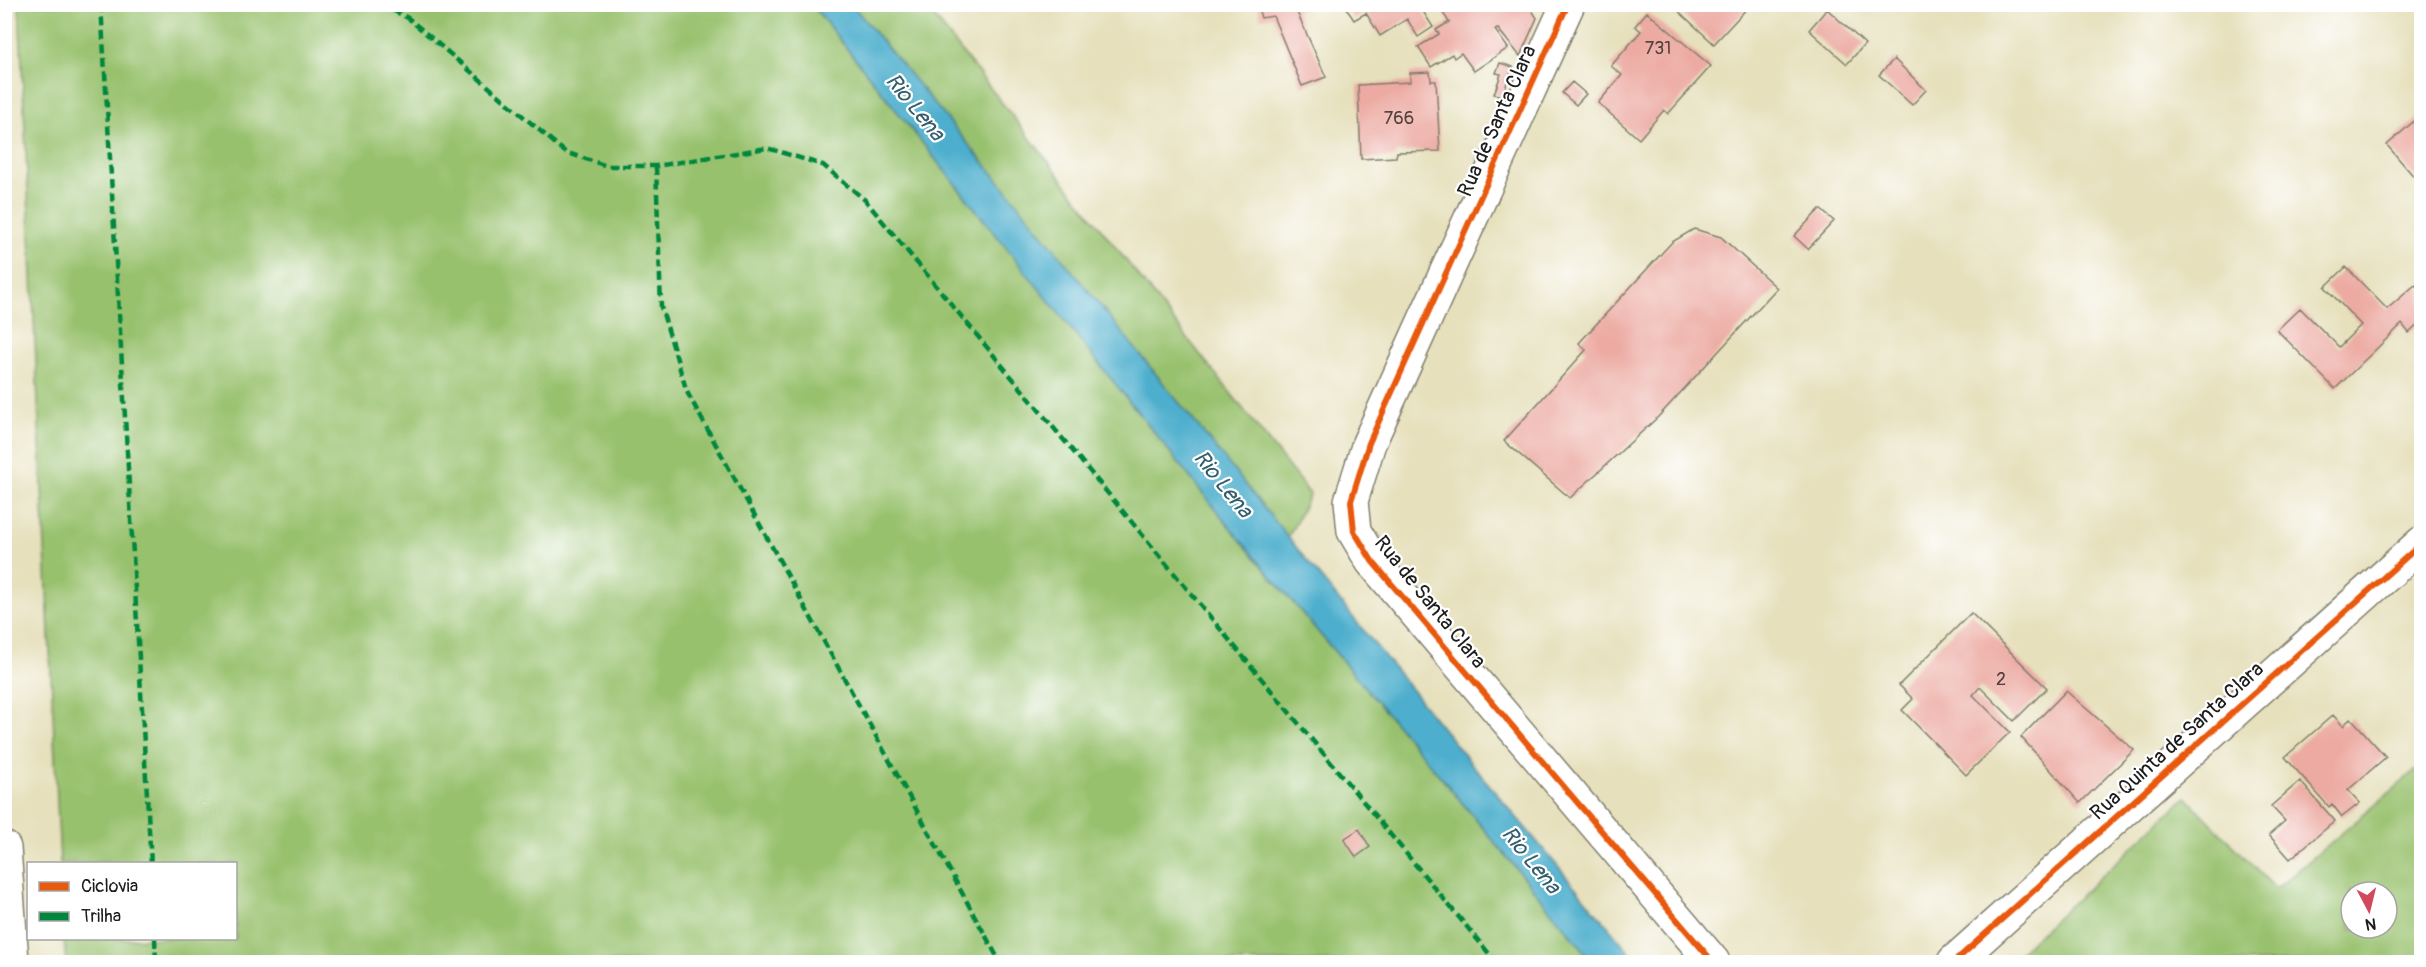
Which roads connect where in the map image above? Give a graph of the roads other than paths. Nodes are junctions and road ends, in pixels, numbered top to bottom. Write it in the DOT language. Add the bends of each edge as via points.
graph roads {
  1 [pos="1568,4"];
  2 [pos="2421,543"];
  3 [pos="4,848"];
  4 [pos="12,963"];
  5 [pos="1713,963"];
  6 [pos="1954,963"];
  1 -- 5 [label="main road, Rua de Santa Clara" via="1369,443 1351,501 1354,531 1372,561"];
  2 -- 6 [label="main road, Rua Quinta de Santa Clara"];
  3 -- 4 [label="main road"];
}
